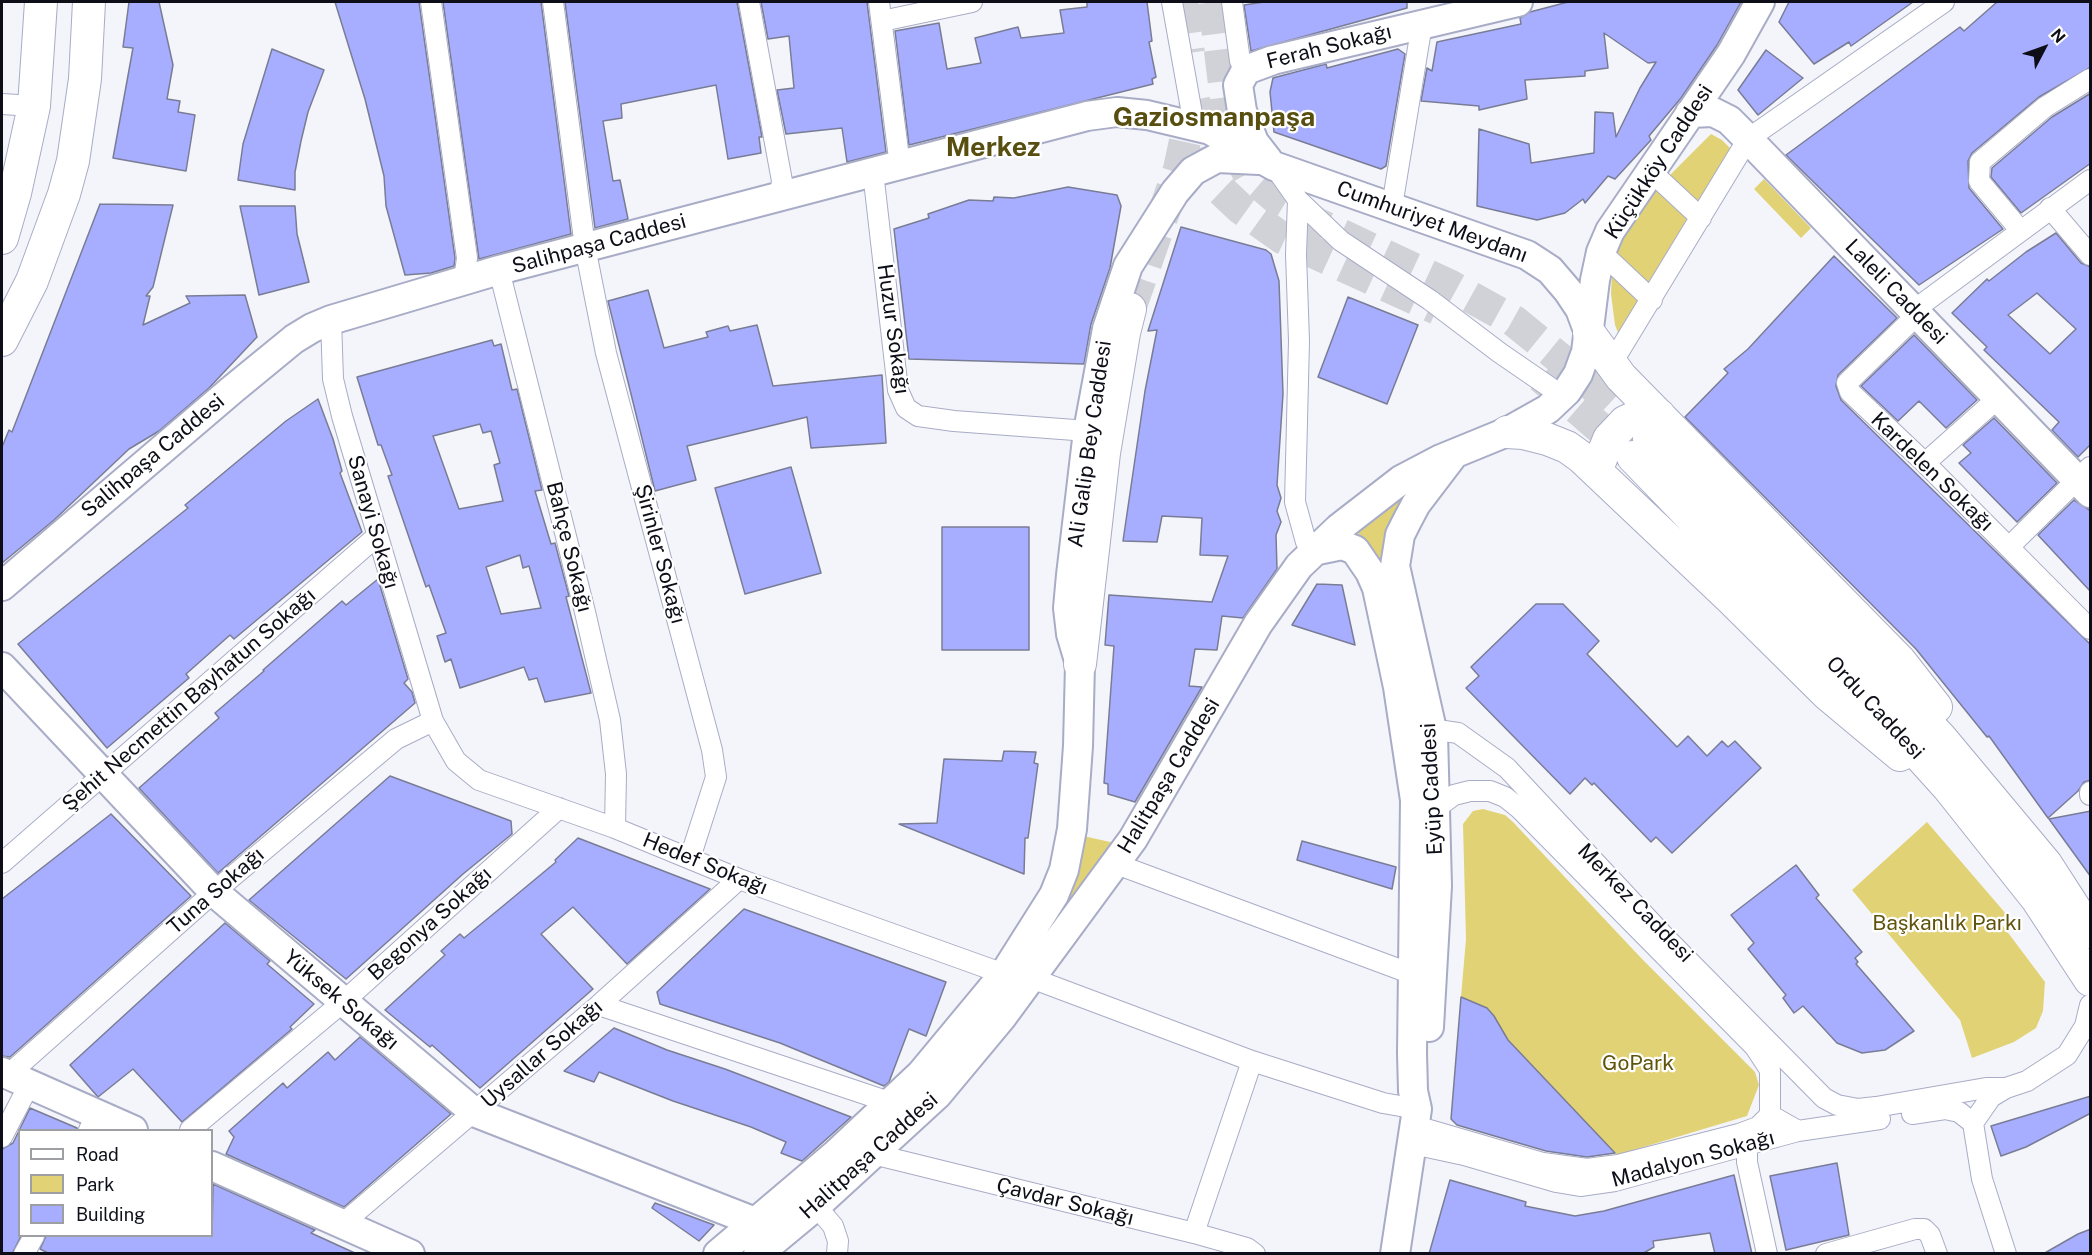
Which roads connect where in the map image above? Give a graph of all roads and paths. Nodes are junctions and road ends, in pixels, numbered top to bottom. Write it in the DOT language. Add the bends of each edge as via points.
graph roads {
  1 [pos="41,2"];
  2 [pos="89,2"];
  3 [pos="431,2"];
  4 [pos="553,2"];
  5 [pos="749,2"];
  6 [pos="879,2"];
  7 [pos="972,2"];
  8 [pos="1172,2"];
  9 [pos="1232,2"];
  10 [pos="1518,2"];
  11 [pos="1760,2"];
  12 [pos="1944,2"];
  13 [pos="882,21"];
  14 [pos="1422,24"];
  15 [pos="1246,70"];
  16 [pos="2091,79"];
  17 [pos="2,104"];
  18 [pos="34,106"];
  19 [pos="1690,113"];
  20 [pos="1194,125"];
  21 [pos="1748,138"];
  22 [pos="1266,163"];
  23 [pos="900,166"];
  24 [pos="873,172"];
  25 [pos="1657,177"];
  26 [pos="2091,180"];
  27 [pos="64,194"];
  28 [pos="780,195"];
  29 [pos="1298,200"];
  30 [pos="1392,206"];
  31 [pos="2050,208"];
  32 [pos="1701,218"];
  33 [pos="2020,230"];
  34 [pos="2,238"];
  35 [pos="585,247"];
  36 [pos="1601,252"];
  37 [pos="2091,255"];
  38 [pos="499,270"];
  39 [pos="464,280"];
  40 [pos="1652,300"];
  41 [pos="1131,309"];
  42 [pos="1916,312"];
  43 [pos="331,320"];
  44 [pos="1589,333"];
  45 [pos="2,340"];
  46 [pos="1618,353"];
  47 [pos="1551,388"];
  48 [pos="1997,399"];
  49 [pos="1088,431"];
  50 [pos="1507,432"];
  51 [pos="1647,437"];
  52 [pos="1456,452"];
  53 [pos="1925,463"];
  54 [pos="1596,471"];
  55 [pos="2086,480"];
  56 [pos="376,537"];
  57 [pos="1309,546"];
  58 [pos="2009,547"];
  59 [pos="2,586"];
  60 [pos="2090,627"];
  61 [pos="1080,664"];
  62 [pos="2,667"];
  63 [pos="433,721"];
  64 [pos="1433,734"];
  65 [pos="1409,762"];
  66 [pos="104,775"];
  67 [pos="1961,782"];
  68 [pos="559,808"];
  69 [pos="1435,808"];
  70 [pos="615,828"];
  71 [pos="690,858"];
  72 [pos="2,863"];
  73 [pos="1116,864"];
  74 [pos="739,879"];
  75 [pos="214,892"];
  76 [pos="2079,896"];
  77 [pos="2091,932"];
  78 [pos="1689,970"];
  79 [pos="1004,974"];
  80 [pos="1422,974"];
  81 [pos="1032,978"];
  82 [pos="2091,980"];
  83 [pos="1709,990"];
  84 [pos="343,1002"];
  85 [pos="599,1005"];
  86 [pos="2091,1005"];
  87 [pos="1252,1061"];
  88 [pos="13,1077"];
  89 [pos="1808,1081"];
  90 [pos="2006,1088"];
  91 [pos="1772,1095"];
  92 [pos="1824,1098"];
  93 [pos="892,1103"];
  94 [pos="474,1112"];
  95 [pos="1770,1115"];
  96 [pos="93,1122"];
  97 [pos="1973,1123"];
  98 [pos="1415,1126"];
  99 [pos="124,1129"];
  100 [pos="192,1129"];
  101 [pos="1798,1131"];
  102 [pos="2,1137"];
  103 [pos="1747,1146"];
  104 [pos="873,1154"];
  105 [pos="1663,1162"];
  106 [pos="213,1166"];
  107 [pos="816,1206"];
  108 [pos="755,1222"];
  109 [pos="341,1225"];
  110 [pos="1194,1233"];
  111 [pos="33,1237"];
  112 [pos="24,1254"];
  113 [pos="410,1254"];
  114 [pos="718,1254"];
  115 [pos="758,1254"];
  116 [pos="837,1254"];
  117 [pos="1255,1254"];
  118 [pos="1395,1254"];
  119 [pos="1767,1254"];
  120 [pos="1826,1254"];
  121 [pos="1937,1254"];
  122 [pos="2006,1254"];
  1 -- 18 [label="main road"];
  2 -- 27 [label="main road" via="84,88"];
  3 -- 39 [label="street" via="468,258"];
  4 -- 35 [label="street, Şirinler Sokağı"];
  5 -- 28 [label="street" via="782,181"];
  6 -- 13 [label="street"];
  7 -- 13 [label="street"];
  8 -- 20 [label="street"];
  9 -- 15 [label="street" via="1240,61"];
  10 -- 14 [label="main road, Ferah Sokağı"];
  11 -- 19 [label="main road, Küçükköy Caddesi" via="1731,54"];
  12 -- 21 [label="street"];
  13 -- 23 [label="street"];
  14 -- 15 [label="main road, Ferah Sokağı"];
  14 -- 30 [label="street"];
  15 -- 22 [label="main road, Ferah Sokağı" via="1238,85 1242,111"];
  16 -- 33 [label="street" via="2044,107 1980,162 1979,181"];
  17 -- 18 [label="street"];
  18 -- 27 [label="main road" via="54,116 58,124"];
  18 -- 34 [label="main road"];
  19 -- 21 [label="main road, Laleli Caddesi" via="1713,112 1729,120"];
  19 -- 36 [label="main road, Küçükköy Caddesi" via="1624,208"];
  20 -- 22 [label="main road, Salihpaşa Caddesi" via="1228,138"];
  20 -- 23 [label="main road, Salihpaşa Caddesi" via="1117,112 1087,116"];
  21 -- 32 [label="street"];
  21 -- 42 [label="main road, Laleli Caddesi"];
  22 -- 29 [label="street"];
  22 -- 30 [label="main road, Cumhuriyet Meydanı"];
  22 -- 49 [label="main road, Ali Galip Bey Caddesi" via="1217,159 1205,163 1175,192 1145,237 1128,266 1107,329"];
  23 -- 24 [label="main road, Salihpaşa Caddesi"];
  24 -- 28 [label="main road, Salihpaşa Caddesi"];
  24 -- 49 [label="street, Huzur Sokağı" via="898,390 906,408 918,416 954,421"];
  25 -- 32 [label="street"];
  26 -- 31 [label="street"];
  27 -- 45 [label="main road" via="32,281"];
  28 -- 35 [label="main road, Salihpaşa Caddesi"];
  29 -- 47 [label="street" via="1341,241"];
  29 -- 57 [label="street" via="1295,502"];
  30 -- 44 [label="main road, Cumhuriyet Meydanı" via="1539,261 1568,291"];
  31 -- 33 [label="street"];
  31 -- 37 [label="street"];
  32 -- 40 [label="street"];
  33 -- 42 [label="street"];
  35 -- 38 [label="main road, Salihpaşa Caddesi"];
  35 -- 71 [label="street, Şirinler Sokağı" via="606,353 712,750 716,777"];
  36 -- 40 [label="street"];
  36 -- 44 [label="main road, Küçükköy Caddesi"];
  38 -- 39 [label="main road, Salihpaşa Caddesi"];
  38 -- 70 [label="street, Bahçe Sokağı" via="610,720 616,774"];
  39 -- 43 [label="main road, Salihpaşa Caddesi"];
  40 -- 46 [label="street"];
  41 -- 61 [label="main road" via="1104,453"];
  42 -- 48 [label="main road, Laleli Caddesi"];
  42 -- 53 [label="street, Kardelen Sokağı" via="1847,383 1850,392"];
  43 -- 56 [label="street, Sanayi Sokağı" via="333,379"];
  43 -- 59 [label="main road, Salihpaşa Caddesi" via="294,339"];
  44 -- 50 [label="main road, Halitpaşa Caddesi" via="1583,363 1567,391 1548,409"];
  44 -- 51 [label="main road, Ordu Caddesi" via="1611,366"];
  48 -- 53 [label="street"];
  48 -- 55 [label="main road, Laleli Caddesi"];
  49 -- 61 [label="main road, Ali Galip Bey Caddesi" via="1068,608"];
  50 -- 52 [label="main road, Halitpaşa Caddesi"];
  50 -- 54 [label="main road" via="1567,447"];
  51 -- 54 [label="main road" via="1642,414 1625,422 1609,439"];
  51 -- 67 [label="main road, Ordu Caddesi" via="1754,542"];
  52 -- 57 [label="main road, Halitpaşa Caddesi" via="1401,480"];
  52 -- 64 [label="main road, Eyüp Caddesi" via="1416,504 1400,535 1396,553 1395,566"];
  53 -- 58 [label="street, Kardelen Sokağı"];
  54 -- 67 [label="main road" via="1881,742"];
  55 -- 58 [label="street"];
  56 -- 63 [label="street, Sanayi Sokağı"];
  56 -- 66 [label="street, Şehit Necmettin Bayhatun Sokağı"];
  57 -- 65 [label="main road, Eyüp Caddesi" via="1342,544 1355,550 1370,572 1388,636"];
  57 -- 73 [label="main road, Halitpaşa Caddesi" via="1258,624"];
  58 -- 60 [label="street, Kardelen Sokağı"];
  61 -- 79 [label="main road, Halitpaşa Caddesi" via="1072,829 1064,870 1038,923"];
  62 -- 66 [label="main road, Yüksek Sokağı"];
  63 -- 68 [label="street, Hedef Sokağı" via="456,761 479,780"];
  63 -- 75 [label="street, Tuna Sokağı" via="396,739"];
  64 -- 65 [label="main road"];
  64 -- 69 [label="main road, Eyüp Caddesi"];
  64 -- 78 [label="street, Merkez Caddesi" via="1458,733 1507,768"];
  65 -- 80 [label="main road, Eyüp Caddesi" via="1415,800"];
  66 -- 72 [label="street, Şehit Necmettin Bayhatun Sokağı"];
  66 -- 75 [label="main road, Yüksek Sokağı"];
  67 -- 76 [label="main road, Ordu Caddesi"];
  67 -- 82 [label="main road, Ordu Caddesi"];
  68 -- 70 [label="street, Hedef Sokağı"];
  68 -- 84 [label="street, Begonya Sokağı"];
  69 -- 78 [label="street, Merkez Caddesi" via="1454,795 1470,791 1490,791 1505,797"];
  69 -- 80 [label="main road, Eyüp Caddesi" via="1437,886"];
  70 -- 71 [label="street, Hedef Sokağı"];
  71 -- 74 [label="street, Hedef Sokağı"];
  73 -- 80 [label="street"];
  73 -- 81 [label="main road, Halitpaşa Caddesi"];
  74 -- 79 [label="street, Hedef Sokağı"];
  74 -- 85 [label="street, Uysallar Sokağı"];
  75 -- 84 [label="main road, Yüksek Sokağı"];
  75 -- 88 [label="street, Tuna Sokağı"];
  76 -- 77 [label="main road, Ordu Caddesi"];
  78 -- 83 [label="street, Merkez Caddesi"];
  79 -- 93 [label="main road, Halitpaşa Caddesi" via="946,1046"];
  80 -- 98 [label="main road, Eyüp Caddesi" via="1425,1088"];
  81 -- 87 [label="street, Madalyon Sokağı"];
  81 -- 104 [label="main road, Halitpaşa Caddesi" via="944,1088"];
  83 -- 89 [label="street, Merkez Caddesi"];
  83 -- 91 [label="street, Merkez Caddesi" via="1764,1060 1770,1070"];
  84 -- 94 [label="main road, Yüksek Sokağı"];
  84 -- 100 [label="street, Begonya Sokağı"];
  85 -- 93 [label="street"];
  85 -- 94 [label="street, Uysallar Sokağı"];
  86 -- 90 [label="street" via="2085,1026 2067,1055 2027,1081"];
  87 -- 98 [label="street, Madalyon Sokağı" via="1383,1102"];
  87 -- 110 [label="street"];
  88 -- 96 [label="main road"];
  88 -- 102 [label="street"];
  89 -- 91 [label="street" via="1784,1087"];
  89 -- 92 [label="street, Merkez Caddesi"];
  90 -- 92 [label="street" via="1858,1109"];
  90 -- 97 [label="street" via="1991,1097"];
  91 -- 95 [label="street"];
  92 -- 101 [label="street" via="1817,1118"];
  93 -- 108 [label="main road, Halitpaşa Caddesi"];
  94 -- 108 [label="main road, Yüksek Sokağı"];
  94 -- 109 [label="street, Uysallar Sokağı"];
  95 -- 101 [label="street"];
  95 -- 105 [label="street, Madalyon Sokağı" via="1758,1127"];
  96 -- 99 [label="main road"];
  97 -- 101 [label="street, Madalyon Sokağı" via="1959,1112 1945,1109"];
  97 -- 122 [label="street" via="1982,1179"];
  98 -- 105 [label="street, Madalyon Sokağı" via="1464,1155 1580,1186 1616,1181"];
  98 -- 118 [label="main road, Eyüp Caddesi"];
  101 -- 103 [label="street, Madalyon Sokağı"];
  103 -- 105 [label="street, Madalyon Sokağı"];
  103 -- 119 [label="street"];
  104 -- 107 [label="main road, Halitpaşa Caddesi"];
  104 -- 110 [label="street, Çavdar Sokağı"];
  106 -- 109 [label="main road"];
  107 -- 115 [label="main road, Halitpaşa Caddesi"];
  107 -- 116 [label="street" via="833,1226"];
  108 -- 114 [label="main road, Halitpaşa Caddesi"];
  109 -- 113 [label="main road"];
  110 -- 117 [label="street, Çavdar Sokağı" via="1247,1248"];
  111 -- 112 [label="street"];
  120 -- 121 [label="street" via="1924,1229"];
}
